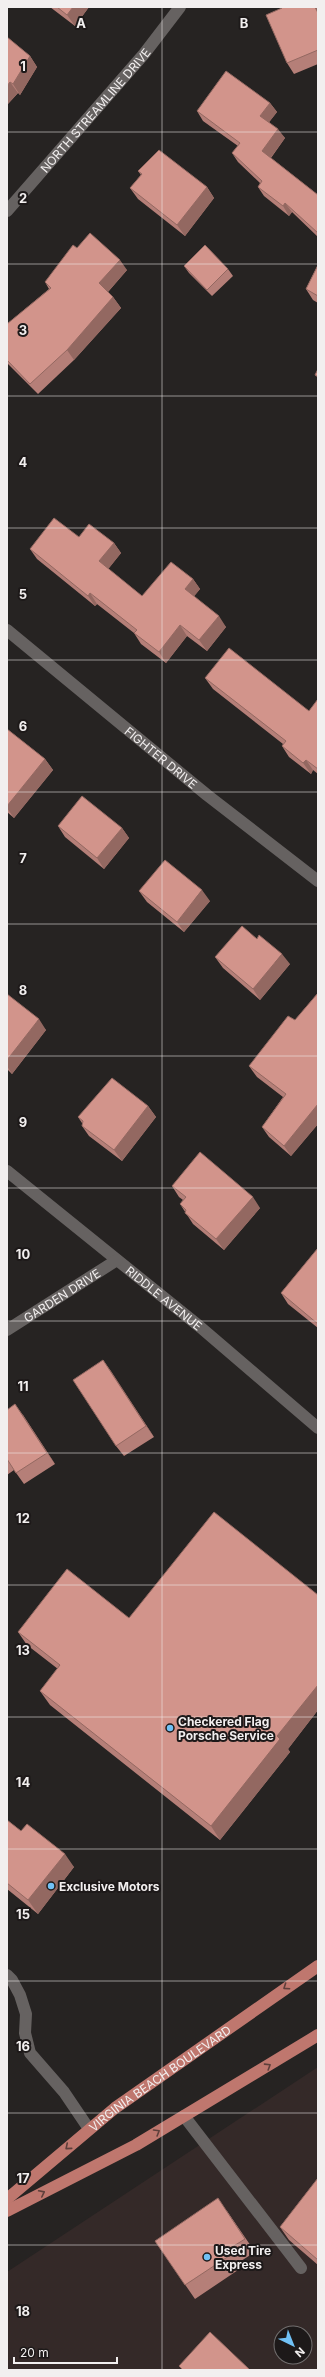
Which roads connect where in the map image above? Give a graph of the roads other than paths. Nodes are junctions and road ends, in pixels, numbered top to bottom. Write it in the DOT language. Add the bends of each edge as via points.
graph roads {
  1 [pos="180,7"];
  2 [pos="7,212"];
  3 [pos="7,630"];
  4 [pos="318,881"];
  5 [pos="7,1171"];
  6 [pos="117,1260"];
  7 [pos="7,1330"];
  8 [pos="318,1428"];
  9 [pos="318,1966"];
  10 [pos="7,1975"];
  11 [pos="318,2035"];
  12 [pos="184,2116"];
  13 [pos="89,2129"];
  14 [pos="7,2199"];
  15 [pos="7,2211"];
  16 [pos="300,2268"];
  1 -- 2 [label="street, NORTH STREAMLINE DRIVE" via="144,54"];
  3 -- 4 [label="street, FIGHTER DRIVE" via="206,795"];
  5 -- 6 [label="street, RIDDLE AVENUE"];
  6 -- 7 [label="street, GARDEN DRIVE"];
  6 -- 8 [label="street, RIDDLE AVENUE"];
  9 -- 13 [label="main road, VIRGINIA BEACH BOULEVARD, one-way"];
  10 -- 13 [label="street" via="20,1995 26,2014 25,2034 30,2053 64,2092"];
  12 -- 11 [label="main road, one-way"];
  15 -- 12 [label="main road, one-way" via="136,2145"];
  12 -- 16 [label="street"];
  13 -- 14 [label="main road, VIRGINIA BEACH BOULEVARD, one-way"];
}
